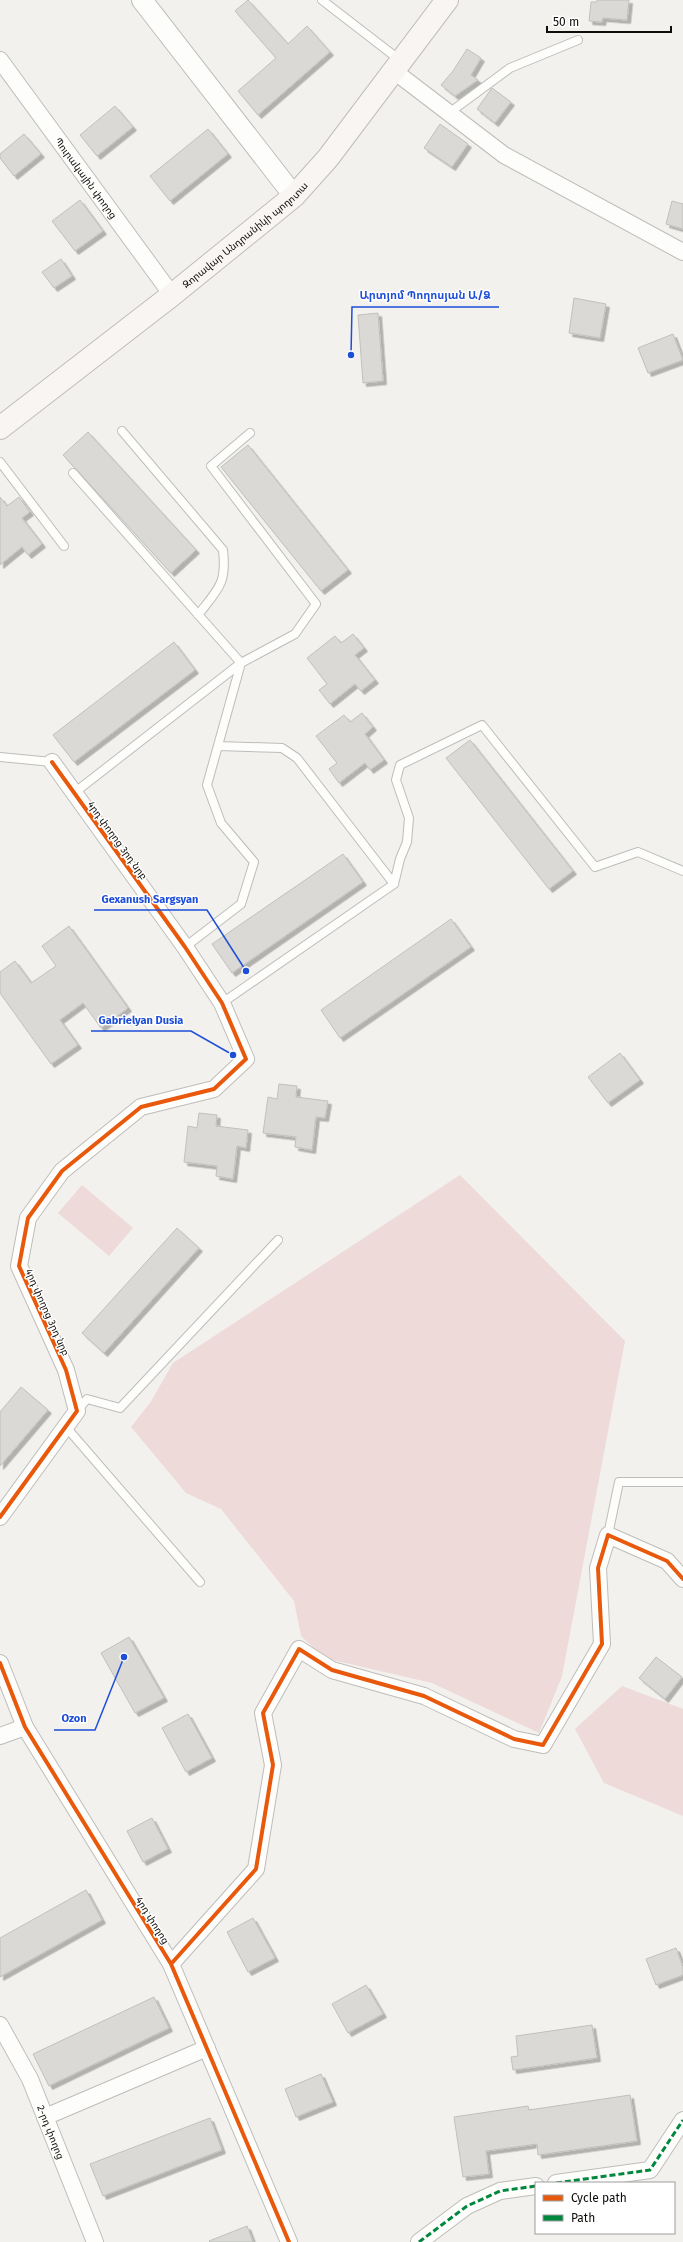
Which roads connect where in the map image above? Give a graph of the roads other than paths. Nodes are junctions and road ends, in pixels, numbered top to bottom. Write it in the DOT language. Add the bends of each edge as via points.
graph roads {
  1 [pos="142,0"];
  2 [pos="322,0"];
  3 [pos="447,0"];
  4 [pos="578,40"];
  5 [pos="0,60"];
  6 [pos="398,66"];
  7 [pos="449,113"];
  8 [pos="294,196"];
  9 [pos="683,252"];
  10 [pos="172,295"];
  11 [pos="0,428"];
  12 [pos="122,431"];
  13 [pos="250,433"];
  14 [pos="0,462"];
  15 [pos="73,473"];
  16 [pos="64,546"];
  17 [pos="198,615"];
  18 [pos="241,663"];
  19 [pos="218,746"];
  20 [pos="0,757"];
  21 [pos="52,762"];
  22 [pos="74,793"];
  23 [pos="683,871"];
  24 [pos="394,884"];
  25 [pos="185,947"];
  26 [pos="222,1003"];
  27 [pos="278,1240"];
  28 [pos="77,1410"];
  29 [pos="66,1427"];
  30 [pos="683,1482"];
  31 [pos="0,1517"];
  32 [pos="608,1535"];
  33 [pos="683,1579"];
  34 [pos="200,1582"];
  35 [pos="0,1663"];
  36 [pos="25,1727"];
  37 [pos="0,1736"];
  38 [pos="171,1964"];
  39 [pos="0,2025"];
  40 [pos="207,2048"];
  41 [pos="45,2116"];
  42 [pos="683,2120"];
  43 [pos="563,2182"];
  44 [pos="535,2186"];
  45 [pos="95,2242"];
  46 [pos="289,2242"];
  47 [pos="419,2242"];
  1 -- 8 [label="street"];
  2 -- 6 [label="lane"];
  3 -- 6 [label="main road, Զորավար Անդրանիկի պողոտա"];
  4 -- 7 [label="lane" via="510,68"];
  5 -- 10 [label="street, Պուրակային փողոց"];
  6 -- 7 [label="street"];
  6 -- 8 [label="main road, Զորավար Անդրանիկի պողոտա" via="328,158"];
  7 -- 9 [label="street" via="504,155"];
  8 -- 10 [label="main road, Զորավար Անդրանիկի պողոտա"];
  10 -- 11 [label="main road, Զորավար Անդրանիկի պողոտա"];
  12 -- 17 [label="lane" via="223,550 225,570 221,586"];
  13 -- 18 [label="lane" via="211,466 316,604 295,634"];
  14 -- 16 [label="lane"];
  15 -- 17 [label="lane"];
  17 -- 18 [label="lane"];
  18 -- 19 [label="lane"];
  18 -- 22 [label="lane"];
  19 -- 24 [label="lane" via="282,748 297,758"];
  19 -- 25 [label="lane" via="207,785 221,823 254,862 241,904"];
  20 -- 21 [label="lane"];
  21 -- 22 [label="street, 4րդ փողոց 3րդ նրբ"];
  22 -- 25 [label="street, 4րդ փողոց 3րդ նրբ"];
  23 -- 24 [label="lane" via="638,852 595,868 482,725 400,765 396,780 409,818 407,842"];
  24 -- 26 [label="lane"];
  25 -- 26 [label="street, 4րդ փողոց 3րդ նրբ"];
  26 -- 28 [label="street, 4րդ փողոց 3րդ նրբ" via="246,1059 214,1089 142,1108 62,1170 28,1218 18,1266 66,1370"];
  27 -- 28 [label="lane" via="120,1408 87,1399"];
  28 -- 29 [label="street"];
  29 -- 31 [label="street"];
  29 -- 34 [label="lane"];
  30 -- 32 [label="lane" via="619,1482"];
  32 -- 33 [label="street" via="667,1561"];
  32 -- 38 [label="street" via="598,1568 602,1644 543,1744 514,1739 424,1696 332,1670 299,1649 263,1713 273,1765 256,1869"];
  35 -- 36 [label="street, 4րդ փողոց"];
  36 -- 37 [label="street"];
  36 -- 38 [label="street, 4րդ փողոց"];
  38 -- 40 [label="street, 4րդ փողոց"];
  39 -- 41 [label="street, 2-րդ փողոց" via="30,2079"];
  40 -- 41 [label="street"];
  40 -- 46 [label="street, 4րդ փողոց"];
  41 -- 45 [label="street, 2-րդ փողոց"];
  42 -- 43 [label="street" via="650,2170"];
  44 -- 47 [label="street" via="500,2191 468,2206"];
}
